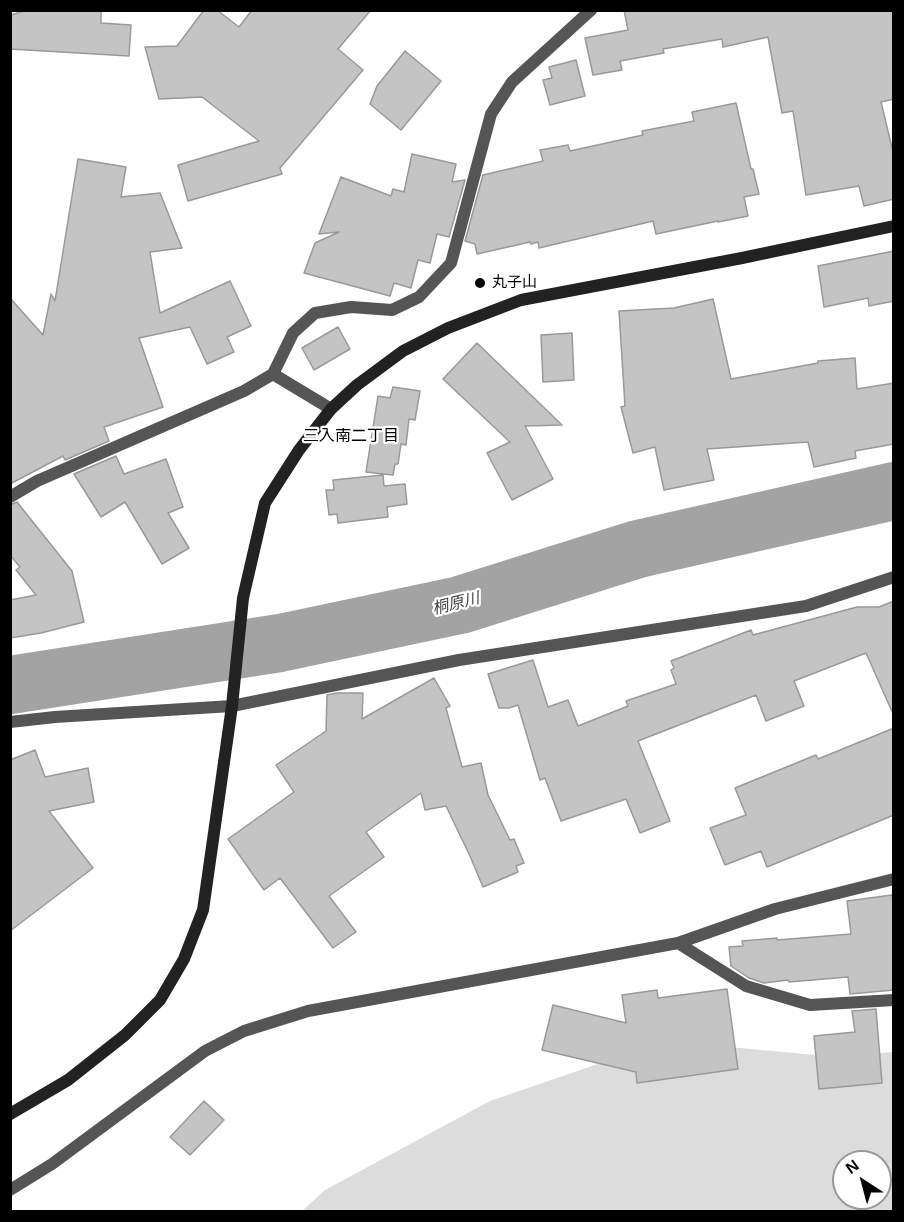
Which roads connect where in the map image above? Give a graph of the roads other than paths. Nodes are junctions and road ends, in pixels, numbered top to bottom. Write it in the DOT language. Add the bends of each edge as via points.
graph roads {
  1 [pos="591,10"];
  2 [pos="894,226"];
  3 [pos="273,374"];
  4 [pos="331,409"];
  5 [pos="10,497"];
  6 [pos="894,577"];
  7 [pos="232,706"];
  8 [pos="10,722"];
  9 [pos="894,879"];
  10 [pos="678,943"];
  11 [pos="894,1000"];
  12 [pos="10,1114"];
  13 [pos="10,1191"];
  1 -- 3 [label="street" via="512,82 491,114 451,263 419,297 392,310 351,307 315,313 293,333"];
  2 -- 4 [label="street" via="521,300 448,328 403,351"];
  3 -- 4 [label="street"];
  3 -- 5 [label="street" via="244,391 37,481"];
  4 -- 7 [label="street" via="265,503 243,597"];
  6 -- 7 [label="street" via="806,606 459,660"];
  7 -- 8 [label="street"];
  7 -- 12 [label="street" via="203,910 184,958 160,1000 125,1035 68,1080"];
  9 -- 10 [label="street" via="775,909"];
  10 -- 11 [label="street" via="746,986 810,1005"];
  10 -- 13 [label="street" via="308,1011 244,1031 205,1050"];
}
